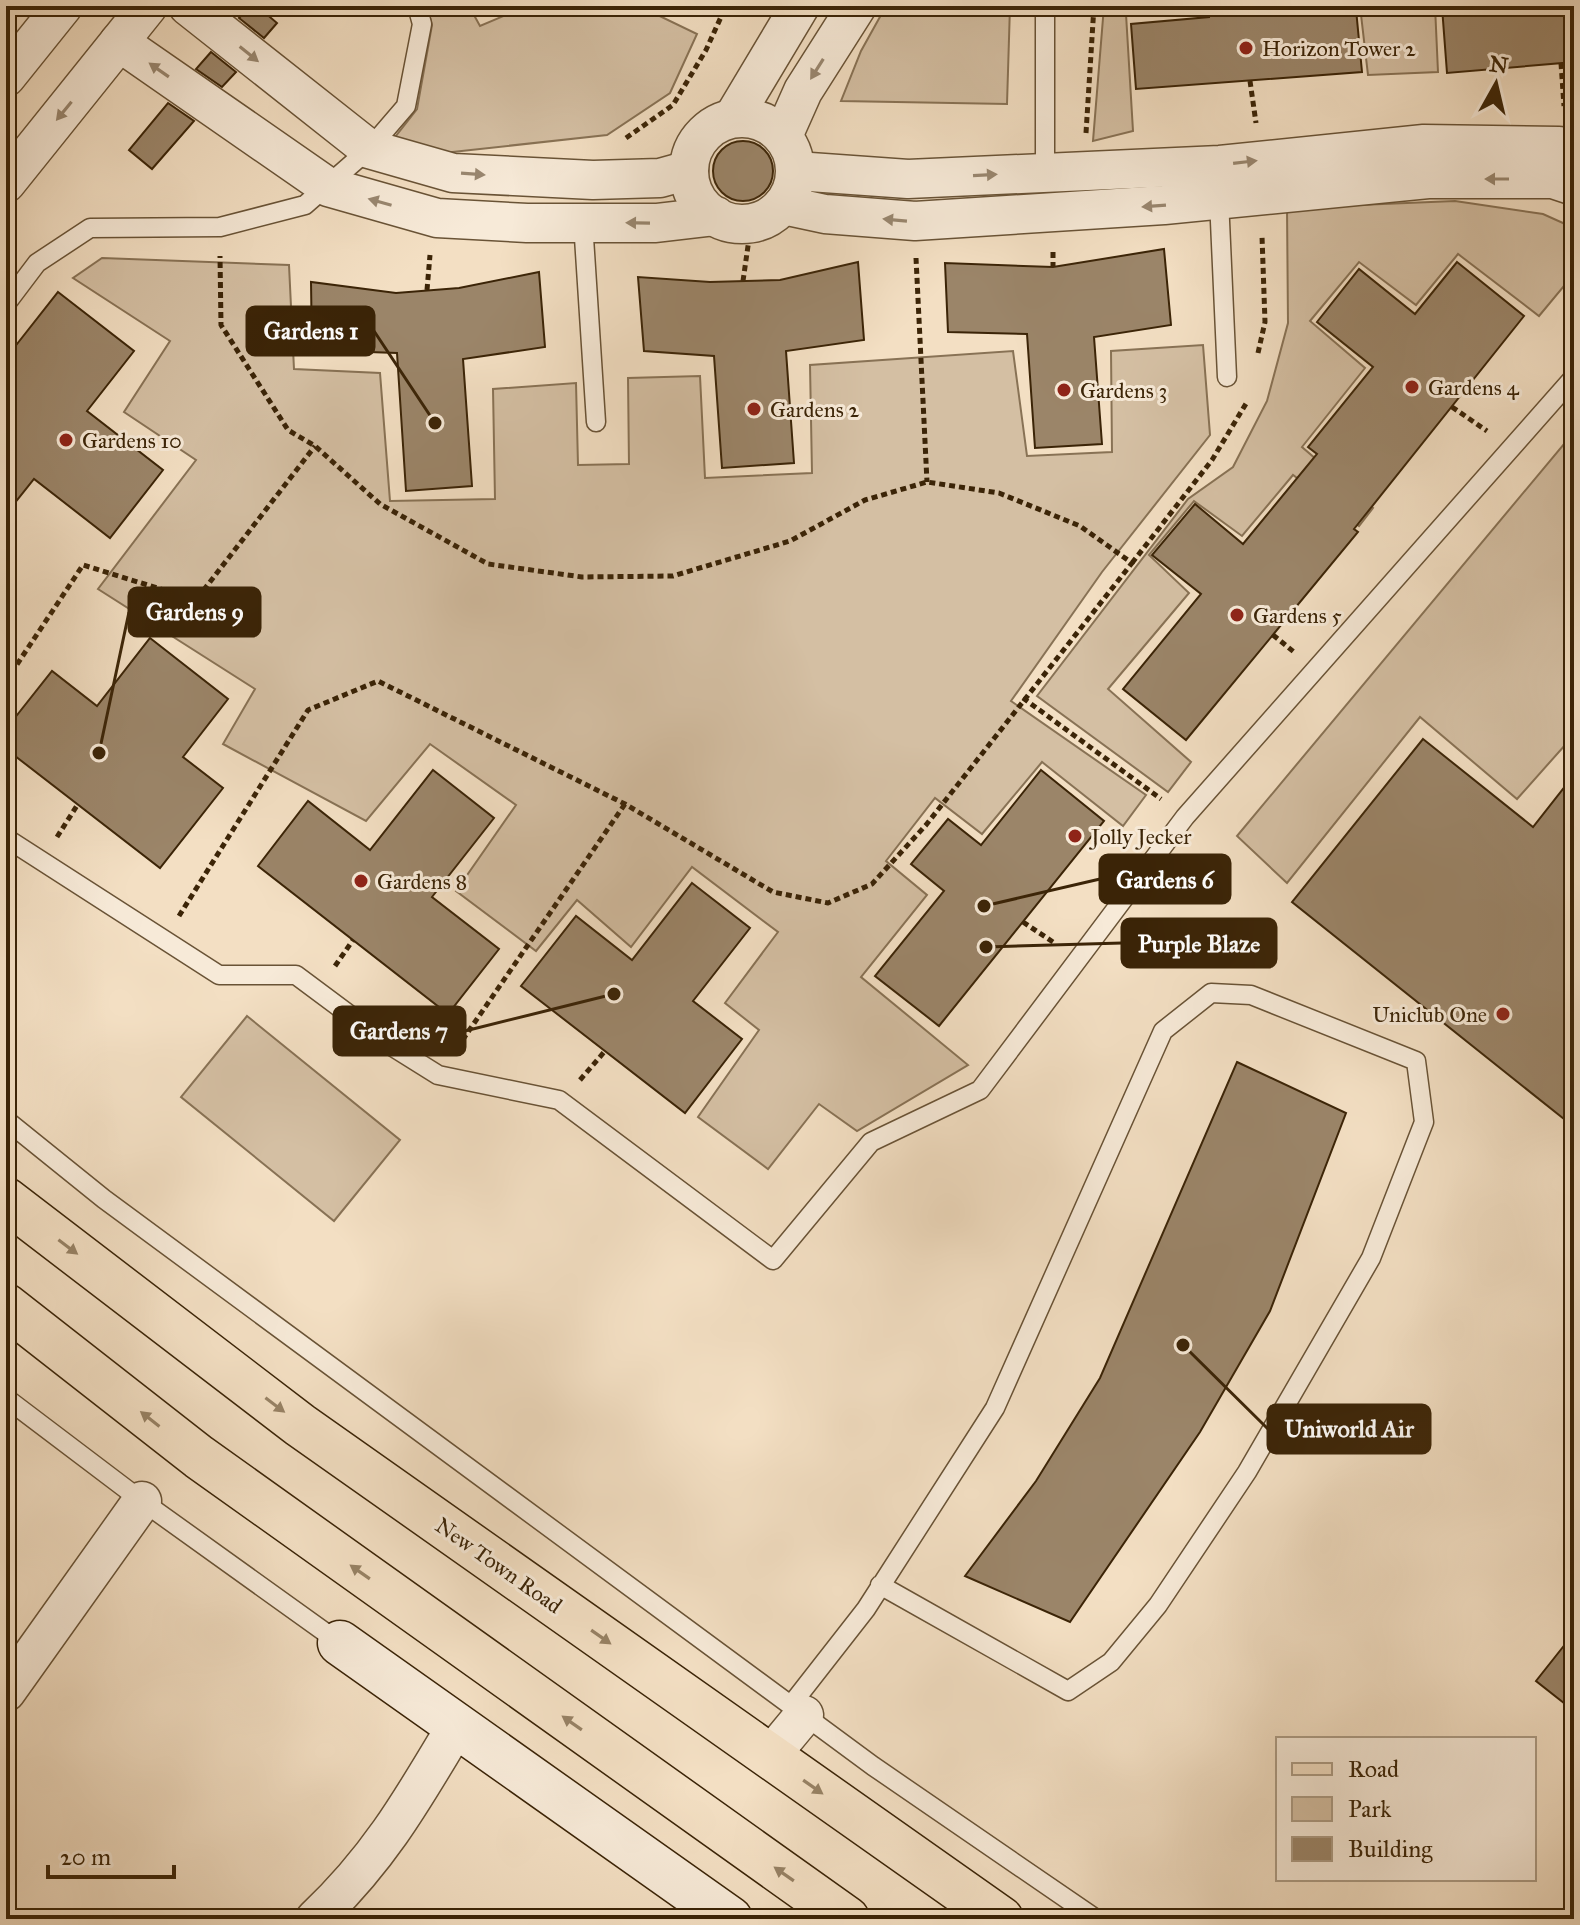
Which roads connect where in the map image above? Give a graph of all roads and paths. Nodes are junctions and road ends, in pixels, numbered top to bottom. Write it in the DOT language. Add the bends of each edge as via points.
graph roads {
  1 [pos="63,6"];
  2 [pos="148,6"];
  3 [pos="188,6"];
  4 [pos="417,6"];
  5 [pos="726,6"];
  6 [pos="800,6"];
  7 [pos="857,6"];
  8 [pos="1045,6"];
  9 [pos="1094,6"];
  10 [pos="119,42"];
  11 [pos="1561,63"];
  12 [pos="6,77"];
  13 [pos="1250,81"];
  14 [pos="1564,108"];
  15 [pos="1255,116"];
  16 [pos="733,118"];
  17 [pos="625,139"];
  18 [pos="369,149"];
  19 [pos="1574,151"];
  20 [pos="1084,169"];
  21 [pos="689,170"];
  22 [pos="787,171"];
  23 [pos="1045,172"];
  24 [pos="6,183"];
  25 [pos="1574,186"];
  26 [pos="328,187"];
  27 [pos="1219,199"];
  28 [pos="716,216"];
  29 [pos="915,221"];
  30 [pos="583,222"];
  31 [pos="220,227"];
  32 [pos="431,253"];
  33 [pos="747,255"];
  34 [pos="743,281"];
  35 [pos="427,290"];
  36 [pos="6,304"];
  37 [pos="1227,377"];
  38 [pos="1574,377"];
  39 [pos="1452,407"];
  40 [pos="596,422"];
  41 [pos="1477,424"];
  42 [pos="315,446"];
  43 [pos="927,482"];
  44 [pos="1273,635"];
  45 [pos="1291,650"];
  46 [pos="6,681"];
  47 [pos="1023,698"];
  48 [pos="78,804"];
  49 [pos="625,804"];
  50 [pos="1185,817"];
  51 [pos="62,829"];
  52 [pos="6,838"];
  53 [pos="1023,922"];
  54 [pos="1049,939"];
  55 [pos="353,940"];
  56 [pos="163,942"];
  57 [pos="337,963"];
  58 [pos="605,1051"];
  59 [pos="587,1073"];
  60 [pos="438,1075"];
  61 [pos="6,1120"];
  62 [pos="6,1200"];
  63 [pos="6,1306"];
  64 [pos="6,1398"];
  65 [pos="142,1501"];
  66 [pos="880,1585"];
  67 [pos="340,1643"];
  68 [pos="6,1692"];
  69 [pos="798,1710"];
  70 [pos="457,1725"];
  71 [pos="770,1756"];
  72 [pos="315,1919"];
  73 [pos="730,1919"];
  74 [pos="847,1919"];
  75 [pos="1001,1919"];
  76 [pos="1096,1919"];
  1 -- 12 [label="street"];
  2 -- 10 [label="street"];
  3 -- 18 [label="street, one-way"];
  4 -- 18 [label="lane" via="422,24 406,106"];
  5 -- 17 [label="path" via="673,105"];
  6 -- 16 [label="street"];
  7 -- 22 [label="street, one-way" via="803,91"];
  8 -- 23 [label="lane"];
  9 -- 20 [label="path"];
  10 -- 24 [label="street, one-way"];
  26 -- 10 [label="street, one-way"];
  11 -- 14 [label="path"];
  13 -- 15 [label="path"];
  16 -- 21 [label="street" via="701,136"];
  16 -- 22 [label="street" via="769,125"];
  18 -- 21 [label="street, one-way" via="453,173 593,180 660,178"];
  18 -- 26 [label="lane"];
  20 -- 19 [label="street, one-way" via="1220,165 1424,144 1559,146"];
  20 -- 23 [label="street"];
  21 -- 28 [label="street" via="697,197"];
  22 -- 23 [label="street, one-way" via="908,179"];
  22 -- 28 [label="street" via="769,217 733,223"];
  29 -- 22 [label="street, one-way" via="825,214"];
  25 -- 27 [label="street, one-way" via="1553,179 1428,179"];
  30 -- 26 [label="street, one-way" via="437,218"];
  26 -- 31 [label="lane" via="305,205"];
  27 -- 29 [label="street, one-way"];
  27 -- 37 [label="lane"];
  28 -- 30 [label="street, one-way" via="656,223"];
  29 -- 43 [label="path"];
  30 -- 40 [label="lane"];
  31 -- 36 [label="lane" via="90,228 37,263"];
  31 -- 42 [label="path" via="221,325 288,430"];
  32 -- 35 [label="path"];
  33 -- 34 [label="path"];
  38 -- 50 [label="lane"];
  39 -- 41 [label="path"];
  42 -- 43 [label="path" via="380,504 488,564 582,577 673,576 790,541 865,500"];
  42 -- 46 [label="path" via="196,600 83,565"];
  43 -- 47 [label="path" via="999,493 1080,526 1132,563"];
  44 -- 45 [label="path"];
  47 -- 49 [label="path" via="926,825 872,884 828,903 773,892"];
  47 -- 50 [label="path"];
  48 -- 51 [label="path"];
  49 -- 56 [label="path" via="378,681 308,710"];
  49 -- 60 [label="path"];
  50 -- 60 [label="lane" via="980,1090 871,1142 773,1260 559,1100"];
  52 -- 56 [label="lane"];
  53 -- 54 [label="path"];
  55 -- 57 [label="path"];
  56 -- 60 [label="lane" via="219,975 296,975"];
  58 -- 59 [label="path"];
  61 -- 69 [label="lane" via="117,1209"];
  62 -- 71 [label="main road, New Town Road, one-way" via="300,1425"];
  74 -- 63 [label="main road, one-way" via="199,1457"];
  64 -- 65 [label="lane"];
  65 -- 67 [label="lane"];
  65 -- 68 [label="street"];
  66 -- 66 [label="lane" via="995,1408 1163,1031 1211,993 1251,995 1416,1061 1424,1122 1371,1258 1247,1472 1158,1605 1111,1662 1068,1691"];
  66 -- 69 [label="lane"];
  67 -- 70 [label="street"];
  69 -- 71 [label="street"];
  69 -- 76 [label="lane"];
  70 -- 72 [label="street" via="388,1840"];
  70 -- 73 [label="street"];
  71 -- 75 [label="main road, New Town Road, one-way"];
}
